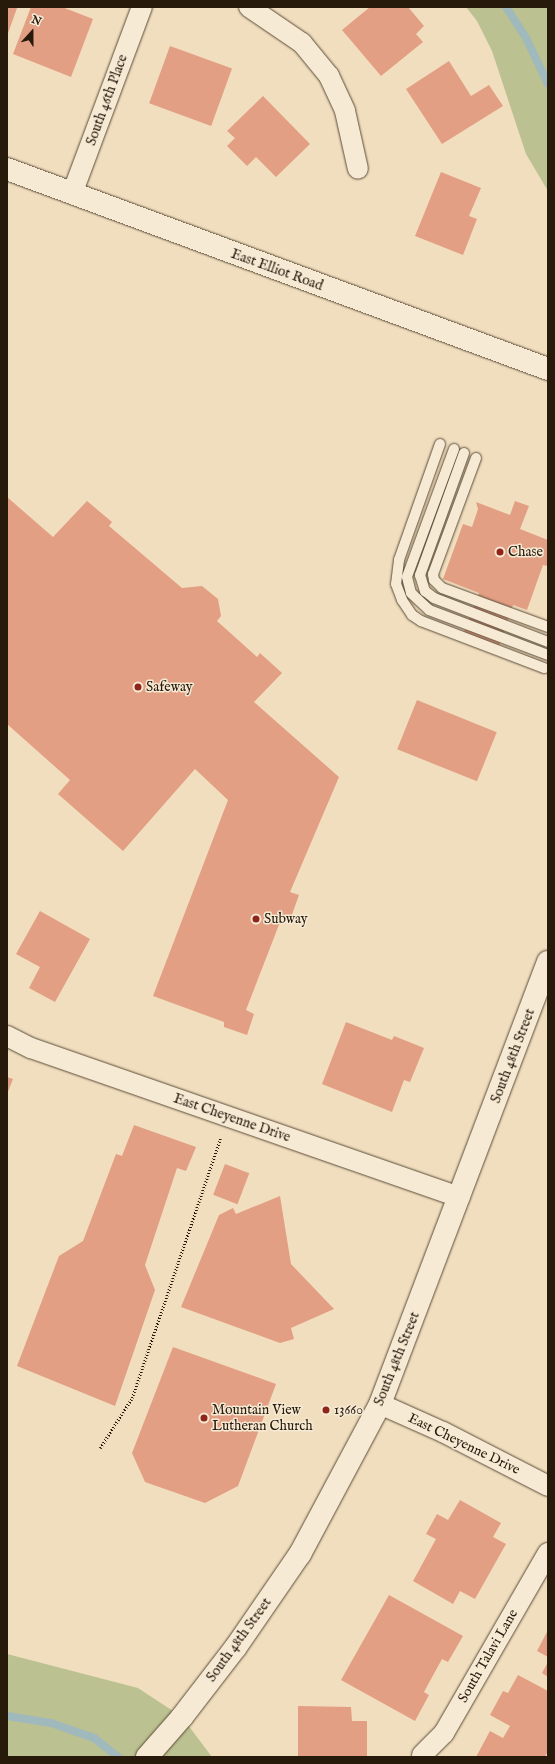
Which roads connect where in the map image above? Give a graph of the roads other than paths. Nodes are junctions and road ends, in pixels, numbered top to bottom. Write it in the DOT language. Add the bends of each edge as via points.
graph roads {
  1 [pos="142,7"];
  2 [pos="249,7"];
  3 [pos="358,168"];
  4 [pos="7,169"];
  5 [pos="72,194"];
  6 [pos="548,369"];
  7 [pos="440,444"];
  8 [pos="454,449"];
  9 [pos="464,453"];
  10 [pos="476,458"];
  11 [pos="548,627"];
  12 [pos="548,642"];
  13 [pos="548,655"];
  14 [pos="544,668"];
  15 [pos="548,962"];
  16 [pos="7,1036"];
  17 [pos="460,1197"];
  18 [pos="380,1404"];
  19 [pos="548,1486"];
  20 [pos="548,1552"];
  21 [pos="151,1753"];
  22 [pos="422,1754"];
  1 -- 5 [label="street, South 46th Place"];
  2 -- 3 [label="street" via="302,43 329,76 345,111"];
  4 -- 5 [label="main road, East Elliot Road"];
  5 -- 6 [label="main road, East Elliot Road"];
  7 -- 14 [label="lane" via="399,560 396,584 402,600 412,615 421,621"];
  8 -- 13 [label="lane" via="409,571 407,578 411,593 429,610"];
  9 -- 12 [label="lane" via="420,575 425,591 434,598"];
  10 -- 11 [label="lane" via="432,574 434,580 442,588"];
  15 -- 17 [label="main road, South 48th Street"];
  16 -- 17 [label="street, East Cheyenne Drive" via="31,1048"];
  17 -- 18 [label="main road, South 48th Street"];
  18 -- 19 [label="street, East Cheyenne Drive" via="443,1432"];
  18 -- 21 [label="main road, South 48th Street" via="300,1554 236,1647"];
  20 -- 22 [label="street, South Talavi Lane" via="444,1733"];
}
